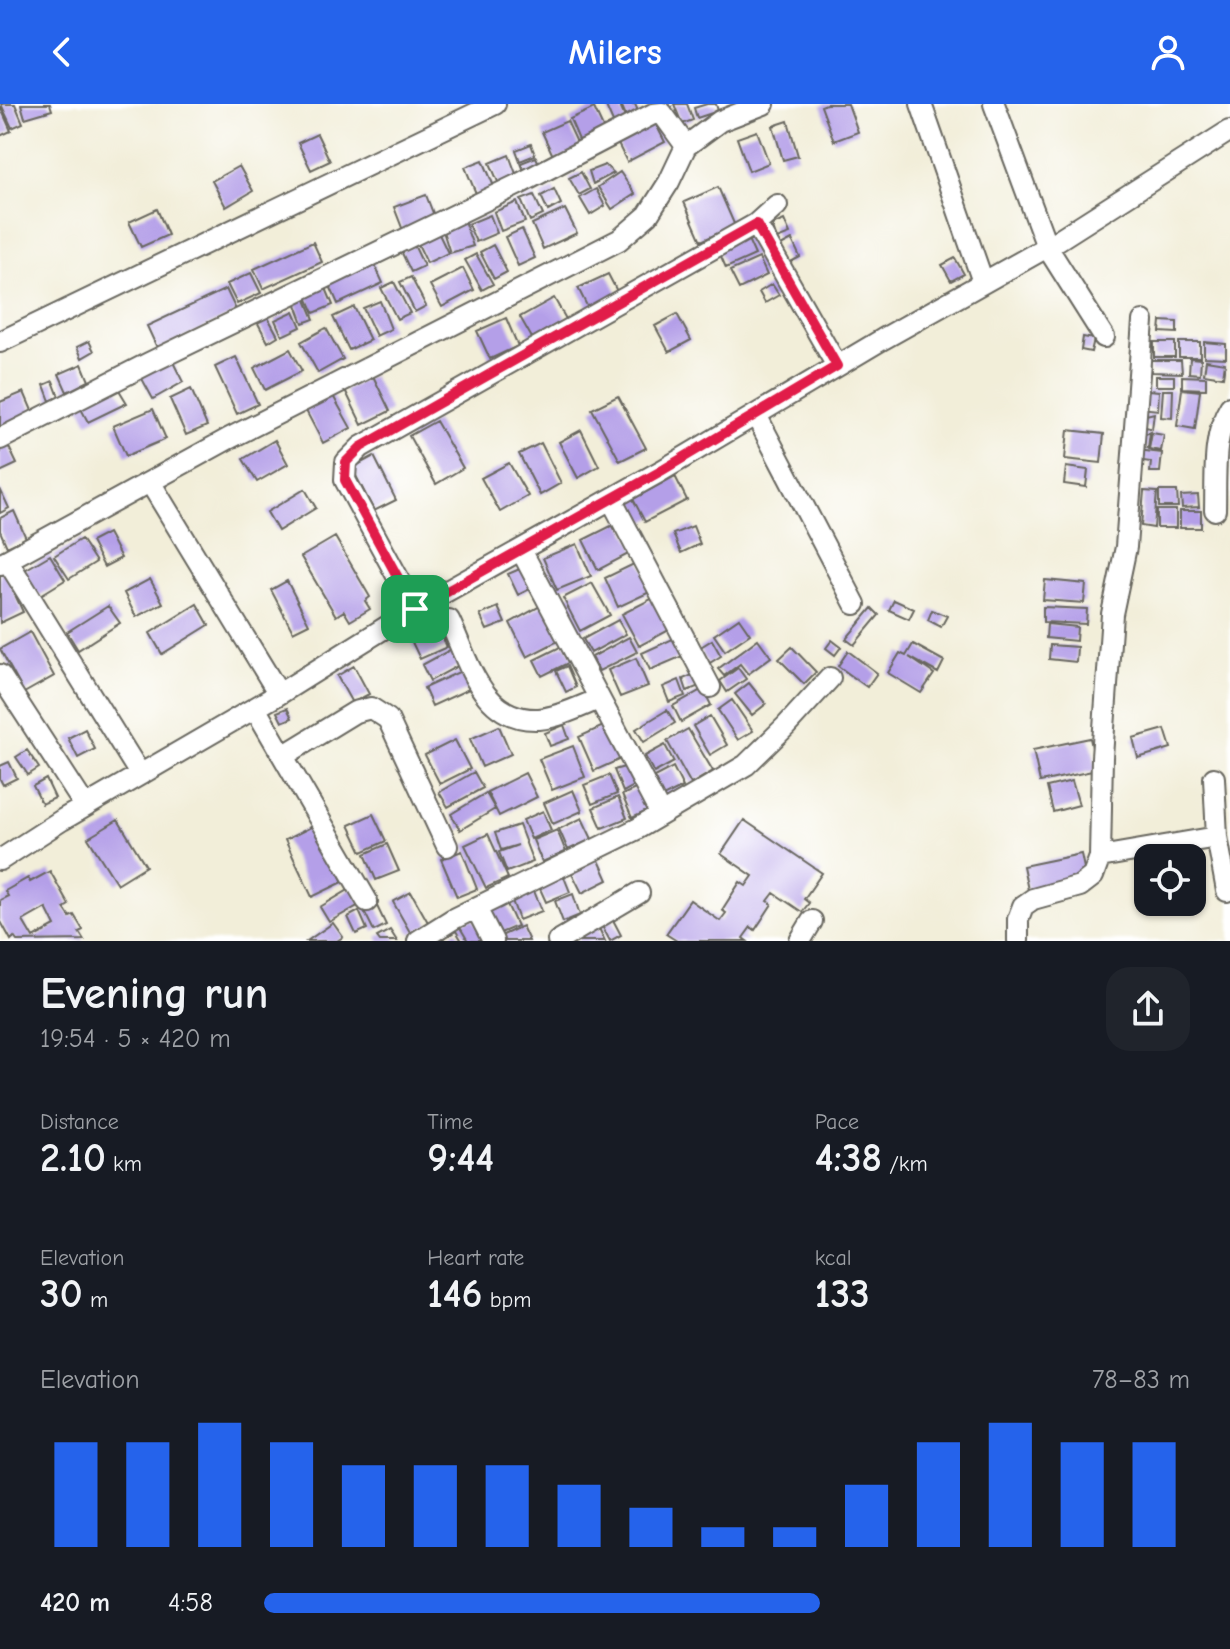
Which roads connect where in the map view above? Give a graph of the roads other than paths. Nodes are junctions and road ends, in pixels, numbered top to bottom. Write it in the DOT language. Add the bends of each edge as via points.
graph roads {
  1 [pos="495,104"];
  2 [pos="764,104"];
  3 [pos="921,104"];
  4 [pos="994,104"];
  5 [pos="1229,131"];
  6 [pos="686,146"];
  7 [pos="777,205"];
  8 [pos="756,224"];
  9 [pos="1047,247"];
  10 [pos="983,282"];
  11 [pos="1143,321"];
  12 [pos="1104,337"];
  13 [pos="0,342"];
  14 [pos="837,366"];
  15 [pos="1230,407"];
  16 [pos="756,415"];
  17 [pos="0,439"];
  18 [pos="150,482"];
  19 [pos="611,499"];
  20 [pos="1215,510"];
  21 [pos="521,550"];
  22 [pos="4,562"];
  23 [pos="855,604"];
  24 [pos="415,609"];
  25 [pos="449,620"];
  26 [pos="0,675"];
  27 [pos="830,678"];
  28 [pos="710,687"];
  29 [pos="279,694"];
  30 [pos="599,699"];
  31 [pos="255,708"];
  32 [pos="283,756"];
  33 [pos="140,774"];
  34 [pos="1214,778"];
  35 [pos="85,806"];
  36 [pos="661,815"];
  37 [pos="1217,837"];
  38 [pos="447,846"];
  39 [pos="1100,857"];
  40 [pos="0,860"];
  41 [pos="1227,891"];
  42 [pos="639,893"];
  43 [pos="367,901"];
  44 [pos="476,908"];
  45 [pos="812,921"];
  46 [pos="418,941"];
  47 [pos="493,941"];
  48 [pos="558,941"];
  49 [pos="800,941"];
  50 [pos="1018,941"];
  1 -- 13 [label="street"];
  2 -- 6 [label="street" via="720,121"];
  3 -- 10 [label="street"];
  4 -- 9 [label="street"];
  5 -- 9 [label="street"];
  6 -- 17 [label="street" via="662,113 653,114"];
  6 -- 18 [label="street" via="648,215 619,240"];
  7 -- 8 [label="street"];
  8 -- 14 [label="street"];
  8 -- 24 [label="street" via="361,447 346,462 345,480"];
  9 -- 10 [label="street"];
  9 -- 12 [label="street"];
  10 -- 14 [label="street"];
  11 -- 39 [label="street" via="1126,547 1112,614"];
  14 -- 16 [label="street"];
  15 -- 20 [label="street" via="1222,419"];
  16 -- 19 [label="street"];
  16 -- 23 [label="street"];
  18 -- 22 [label="street"];
  18 -- 29 [label="street"];
  19 -- 21 [label="street"];
  19 -- 28 [label="street"];
  21 -- 24 [label="street"];
  21 -- 30 [label="street"];
  22 -- 33 [label="street"];
  24 -- 29 [label="street"];
  25 -- 30 [label="street" via="486,698 502,712 540,719"];
  26 -- 35 [label="street"];
  27 -- 36 [label="street" via="746,765"];
  29 -- 31 [label="street"];
  30 -- 36 [label="street"];
  31 -- 32 [label="street"];
  31 -- 33 [label="street"];
  32 -- 38 [label="street" via="355,712 371,708 388,719"];
  32 -- 43 [label="street"];
  33 -- 35 [label="street"];
  34 -- 37 [label="street"];
  35 -- 40 [label="street"];
  36 -- 44 [label="street"];
  37 -- 39 [label="street"];
  37 -- 41 [label="street"];
  39 -- 50 [label="street" via="1093,876 1080,886 1023,906"];
  42 -- 48 [label="street"];
  44 -- 46 [label="street"];
  44 -- 47 [label="street"];
  45 -- 49 [label="street"];
}
